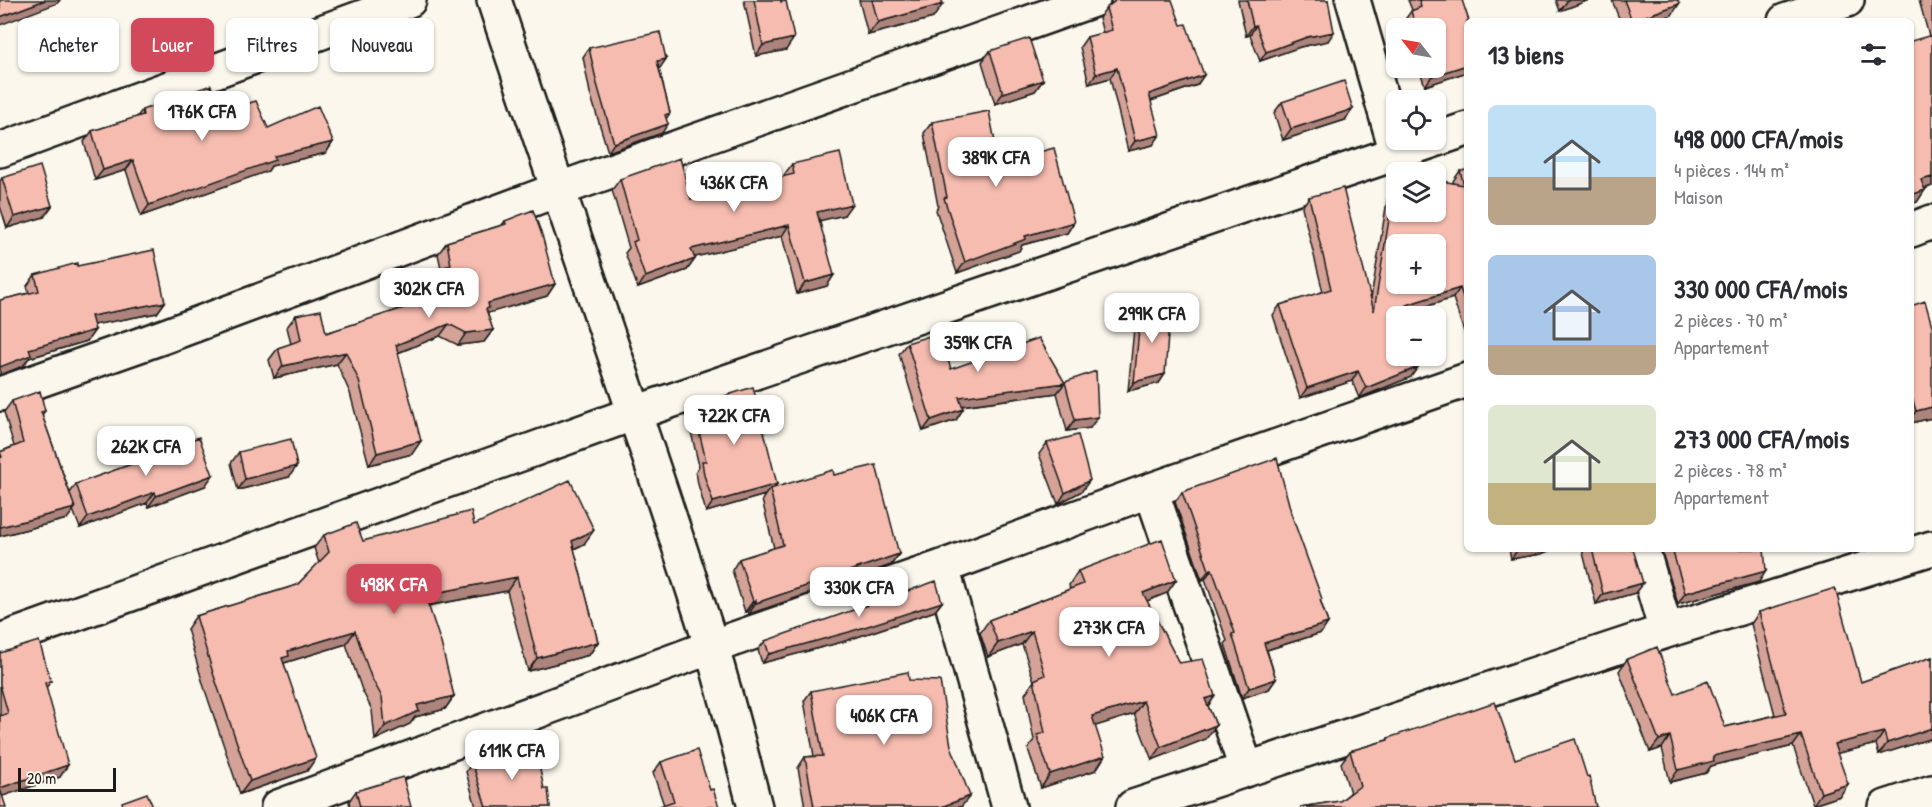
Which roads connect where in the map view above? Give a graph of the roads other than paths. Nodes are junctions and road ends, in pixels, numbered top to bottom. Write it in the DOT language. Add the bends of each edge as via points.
graph roads {
  1 [pos="409,0"];
  2 [pos="494,0"];
  3 [pos="1093,0"];
  4 [pos="1353,0"];
  5 [pos="1847,0"];
  6 [pos="1794,18"];
  7 [pos="1464,130"];
  8 [pos="0,150"];
  9 [pos="1397,153"];
  10 [pos="557,190"];
  11 [pos="1932,222"];
  12 [pos="1914,229"];
  13 [pos="1464,381"];
  14 [pos="0,394"];
  15 [pos="635,413"];
  16 [pos="1151,490"];
  17 [pos="1932,548"];
  18 [pos="1643,552"];
  19 [pos="942,567"];
  20 [pos="1666,631"];
  21 [pos="0,641"];
  22 [pos="711,647"];
  23 [pos="1246,768"];
  24 [pos="1932,792"];
  25 [pos="278,807"];
  26 [pos="755,807"];
  27 [pos="1009,807"];
  28 [pos="1133,807"];
  29 [pos="1886,807"];
  1 -- 8 [label="street"];
  2 -- 10 [label="street"];
  3 -- 10 [label="street"];
  4 -- 9 [label="street"];
  5 -- 6 [label="street"];
  7 -- 9 [label="street"];
  9 -- 15 [label="street"];
  10 -- 14 [label="street"];
  10 -- 15 [label="street"];
  11 -- 12 [label="street"];
  13 -- 16 [label="street"];
  15 -- 21 [label="street"];
  15 -- 22 [label="street"];
  16 -- 19 [label="street"];
  16 -- 23 [label="street"];
  17 -- 20 [label="street"];
  18 -- 20 [label="street"];
  19 -- 22 [label="street"];
  19 -- 27 [label="street"];
  20 -- 23 [label="street"];
  22 -- 25 [label="street"];
  22 -- 26 [label="street"];
  23 -- 28 [label="street"];
  24 -- 29 [label="street"];
}
